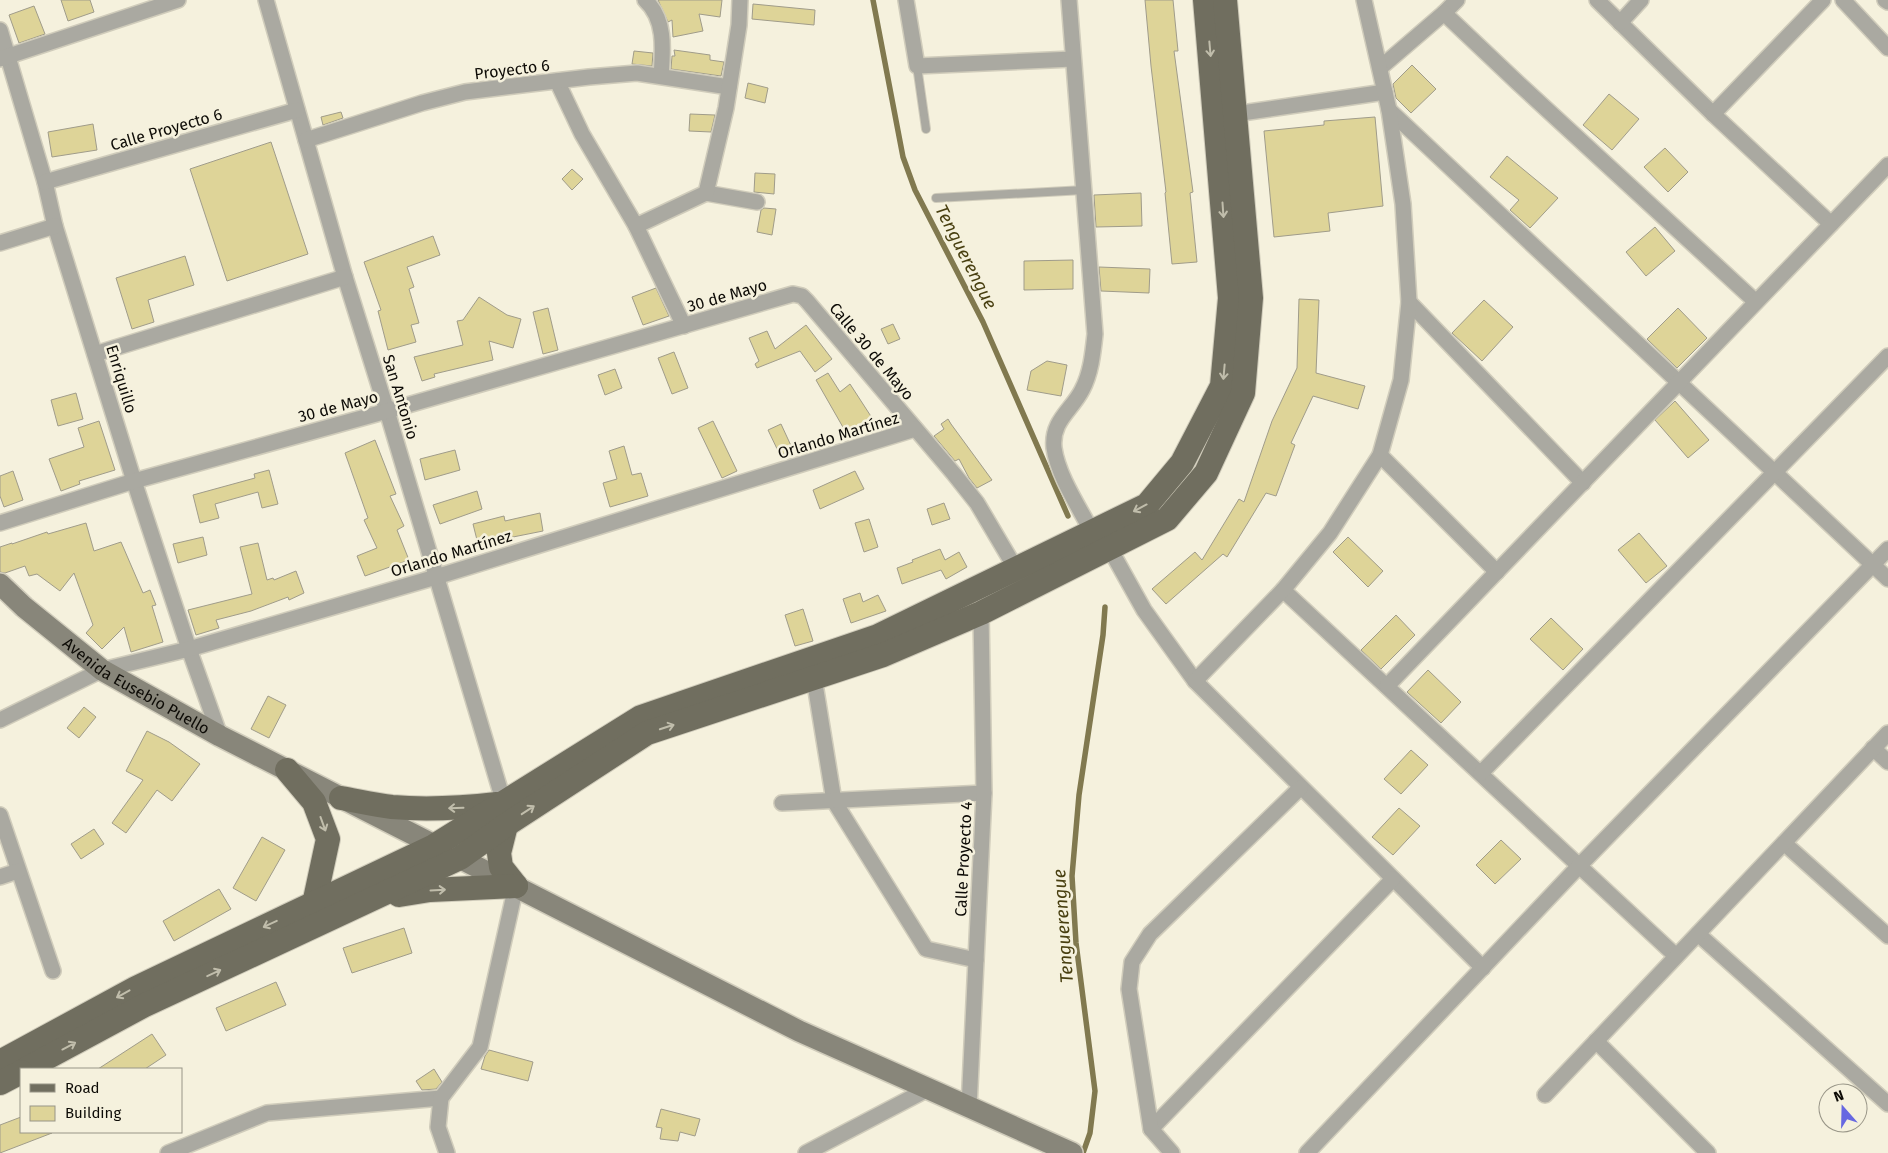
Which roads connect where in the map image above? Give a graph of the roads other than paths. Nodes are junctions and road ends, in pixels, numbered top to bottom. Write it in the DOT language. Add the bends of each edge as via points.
graph roads {
  1 [pos="178,0"];
  2 [pos="266,0"];
  3 [pos="644,0"];
  4 [pos="740,0"];
  5 [pos="906,0"];
  6 [pos="1069,0"];
  7 [pos="1205,0"];
  8 [pos="1225,0"];
  9 [pos="1364,0"];
  10 [pos="1457,0"];
  11 [pos="1597,0"];
  12 [pos="1641,0"];
  13 [pos="1823,0"];
  14 [pos="1842,0"];
  15 [pos="1444,13"];
  16 [pos="1620,23"];
  17 [pos="0,30"];
  18 [pos="1888,48"];
  19 [pos="4,58"];
  20 [pos="1073,59"];
  21 [pos="917,66"];
  22 [pos="1380,68"];
  23 [pos="661,76"];
  24 [pos="557,81"];
  25 [pos="729,87"];
  26 [pos="1384,92"];
  27 [pos="297,110"];
  28 [pos="1389,110"];
  29 [pos="1713,114"];
  30 [pos="1226,115"];
  31 [pos="926,129"];
  32 [pos="306,140"];
  33 [pos="1888,165"];
  34 [pos="45,182"];
  35 [pos="1084,190"];
  36 [pos="706,194"];
  37 [pos="936,198"];
  38 [pos="757,202"];
  39 [pos="1831,224"];
  40 [pos="55,226"];
  41 [pos="636,226"];
  42 [pos="0,243"];
  43 [pos="345,277"];
  44 [pos="802,296"];
  45 [pos="1409,302"];
  46 [pos="1756,302"];
  47 [pos="684,326"];
  48 [pos="95,354"];
  49 [pos="1888,356"];
  50 [pos="1678,383"];
  51 [pos="388,411"];
  52 [pos="915,429"];
  53 [pos="1380,455"];
  54 [pos="1774,472"];
  55 [pos="134,481"];
  56 [pos="1582,483"];
  57 [pos="0,523"];
  58 [pos="1092,532"];
  59 [pos="1110,549"];
  60 [pos="1888,549"];
  61 [pos="1873,565"];
  62 [pos="1016,569"];
  63 [pos="1497,572"];
  64 [pos="436,577"];
  65 [pos="1888,580"];
  66 [pos="0,584"];
  67 [pos="1283,590"];
  68 [pos="981,613"];
  69 [pos="189,649"];
  70 [pos="102,670"];
  71 [pos="814,678"];
  72 [pos="1195,681"];
  73 [pos="1387,686"];
  74 [pos="0,720"];
  75 [pos="1888,733"];
  76 [pos="220,736"];
  77 [pos="1873,748"];
  78 [pos="1888,762"];
  79 [pos="287,770"];
  80 [pos="1480,773"];
  81 [pos="1300,788"];
  82 [pos="984,793"];
  83 [pos="341,798"];
  84 [pos="834,801"];
  85 [pos="782,804"];
  86 [pos="505,814"];
  87 [pos="0,815"];
  88 [pos="1784,843"];
  89 [pos="434,846"];
  90 [pos="460,858"];
  91 [pos="1580,865"];
  92 [pos="18,871"];
  93 [pos="0,877"];
  94 [pos="1393,879"];
  95 [pos="516,886"];
  96 [pos="372,899"];
  97 [pos="314,904"];
  98 [pos="1698,934"];
  99 [pos="1888,936"];
  100 [pos="1676,956"];
  101 [pos="976,960"];
  102 [pos="1483,968"];
  103 [pos="53,971"];
  104 [pos="1596,1041"];
  105 [pos="0,1062"];
  106 [pos="28,1068"];
  107 [pos="20,1073"];
  108 [pos="0,1083"];
  109 [pos="928,1089"];
  110 [pos="1545,1095"];
  111 [pos="441,1098"];
  112 [pos="1888,1104"];
  113 [pos="969,1107"];
  114 [pos="1150,1129"];
  115 [pos="1068,1151"];
  116 [pos="168,1153"];
  117 [pos="447,1153"];
  118 [pos="806,1153"];
  119 [pos="1172,1153"];
  120 [pos="1307,1153"];
  121 [pos="1708,1153"];
  1 -- 19 [label="street"];
  2 -- 27 [label="street, San Antonio"];
  3 -- 23 [label="street" via="658,16 662,33"];
  4 -- 25 [label="street"];
  5 -- 21 [label="street"];
  6 -- 20 [label="street"];
  7 -- 30 [label="main road, one-way"];
  8 -- 30 [label="main road"];
  9 -- 22 [label="street"];
  10 -- 15 [label="street"];
  11 -- 16 [label="street"];
  12 -- 16 [label="street"];
  13 -- 29 [label="street"];
  14 -- 18 [label="street"];
  15 -- 22 [label="street"];
  15 -- 46 [label="street"];
  16 -- 29 [label="street"];
  17 -- 19 [label="street, Enriquillo"];
  19 -- 34 [label="street, Enriquillo"];
  20 -- 21 [label="street"];
  20 -- 35 [label="street"];
  21 -- 31 [label="lane"];
  22 -- 26 [label="street"];
  23 -- 24 [label="street, Proyecto 6" via="637,73"];
  23 -- 25 [label="street, Proyecto 6"];
  24 -- 32 [label="street, Proyecto 6" via="465,92"];
  24 -- 41 [label="street" via="582,134"];
  25 -- 36 [label="street"];
  26 -- 28 [label="street"];
  26 -- 30 [label="street"];
  27 -- 32 [label="street, San Antonio"];
  27 -- 34 [label="street, Calle Proyecto 6"];
  28 -- 45 [label="street" via="1403,204"];
  28 -- 50 [label="street"];
  29 -- 39 [label="street"];
  30 -- 58 [label="main road, one-way" via="1230,298 1222,386 1182,463 1147,505"];
  30 -- 59 [label="main road" via="1251,298 1243,393 1206,473 1167,519"];
  32 -- 43 [label="street, San Antonio"];
  33 -- 39 [label="street"];
  34 -- 40 [label="street, Enriquillo"];
  35 -- 37 [label="lane"];
  35 -- 58 [label="street" via="1094,334 1092,364 1082,391 1055,430 1054,446 1059,468"];
  36 -- 38 [label="street"];
  36 -- 41 [label="street"];
  39 -- 46 [label="street"];
  40 -- 42 [label="street"];
  40 -- 48 [label="street, Enriquillo"];
  41 -- 47 [label="street"];
  43 -- 48 [label="street"];
  43 -- 51 [label="street, San Antonio"];
  44 -- 47 [label="street, 30 de Mayo" via="793,294"];
  44 -- 52 [label="street, Calle 30 de Mayo"];
  45 -- 53 [label="street" via="1401,380"];
  45 -- 56 [label="street"];
  46 -- 50 [label="street"];
  47 -- 51 [label="street, 30 de Mayo"];
  48 -- 55 [label="street, Enriquillo"];
  49 -- 54 [label="street"];
  50 -- 54 [label="street"];
  50 -- 56 [label="street"];
  51 -- 55 [label="street, 30 de Mayo"];
  51 -- 64 [label="street, San Antonio"];
  52 -- 62 [label="street, Calle 30 de Mayo" via="977,504"];
  52 -- 64 [label="street, Orlando Martínez"];
  53 -- 63 [label="street"];
  53 -- 67 [label="street" via="1330,533"];
  54 -- 61 [label="street"];
  54 -- 80 [label="street"];
  55 -- 57 [label="street, 30 de Mayo"];
  55 -- 69 [label="street, Enriquillo"];
  56 -- 63 [label="street"];
  58 -- 62 [label="main road"];
  59 -- 68 [label="main road"];
  59 -- 72 [label="street" via="1144,610"];
  60 -- 61 [label="street"];
  61 -- 65 [label="street"];
  61 -- 91 [label="street"];
  62 -- 86 [label="main road" via="878,636 642,717"];
  63 -- 73 [label="street"];
  64 -- 69 [label="street, Orlando Martínez"];
  64 -- 86 [label="street, San Antonio"];
  66 -- 70 [label="main road, Avenida Eusebio Puello"];
  67 -- 72 [label="street"];
  67 -- 73 [label="street"];
  68 -- 71 [label="main road" via="883,654"];
  68 -- 82 [label="street, Calle Proyecto 4"];
  69 -- 70 [label="street, Orlando Martínez"];
  69 -- 76 [label="street, Enriquillo"];
  70 -- 74 [label="street, Orlando Martínez"];
  70 -- 76 [label="main road, Avenida Eusebio Puello"];
  71 -- 84 [label="street"];
  86 -- 71 [label="main road, one-way" via="647,733"];
  72 -- 81 [label="street"];
  73 -- 80 [label="street"];
  75 -- 77 [label="street"];
  76 -- 79 [label="main road, Avenida Eusebio Puello"];
  77 -- 78 [label="street"];
  77 -- 88 [label="street"];
  79 -- 83 [label="main road, Avenida Eusebio Puello"];
  79 -- 97 [label="main road, one-way" via="314,802 328,839"];
  80 -- 91 [label="street"];
  81 -- 94 [label="street"];
  81 -- 114 [label="street" via="1150,934 1132,962 1129,989"];
  82 -- 84 [label="street"];
  82 -- 101 [label="street, Calle Proyecto 4"];
  86 -- 83 [label="main road, one-way" via="462,808 390,807"];
  83 -- 89 [label="main road, Avenida Eusebio Puello"];
  84 -- 85 [label="street"];
  84 -- 101 [label="street" via="926,949"];
  86 -- 89 [label="main road"];
  86 -- 90 [label="main road"];
  86 -- 95 [label="main road" via="499,853 502,867"];
  87 -- 92 [label="street"];
  88 -- 98 [label="street"];
  88 -- 99 [label="street"];
  89 -- 90 [label="main road, Avenida Eusebio Puello"];
  89 -- 97 [label="main road"];
  90 -- 95 [label="main road, Avenida Eusebio Puello"];
  90 -- 96 [label="main road"];
  91 -- 100 [label="street"];
  91 -- 102 [label="street"];
  92 -- 93 [label="street"];
  92 -- 103 [label="street"];
  94 -- 102 [label="street"];
  94 -- 114 [label="street"];
  96 -- 95 [label="main road, one-way" via="430,890"];
  95 -- 109 [label="main road, Avenida Eusebio Puello" via="799,1031"];
  95 -- 111 [label="street" via="480,1047"];
  106 -- 96 [label="main road, one-way" via="143,1006"];
  97 -- 105 [label="main road, one-way" via="136,988"];
  98 -- 100 [label="street"];
  98 -- 112 [label="street"];
  100 -- 104 [label="street"];
  101 -- 113 [label="street, Calle Proyecto 4"];
  102 -- 120 [label="street"];
  104 -- 110 [label="street"];
  104 -- 121 [label="street"];
  107 -- 108 [label="main road"];
  109 -- 113 [label="main road, Avenida Eusebio Puello"];
  109 -- 118 [label="street"];
  111 -- 116 [label="street" via="267,1112"];
  111 -- 117 [label="street" via="438,1127"];
  113 -- 115 [label="main road, Avenida Eusebio Puello"];
  114 -- 119 [label="street"];
}
